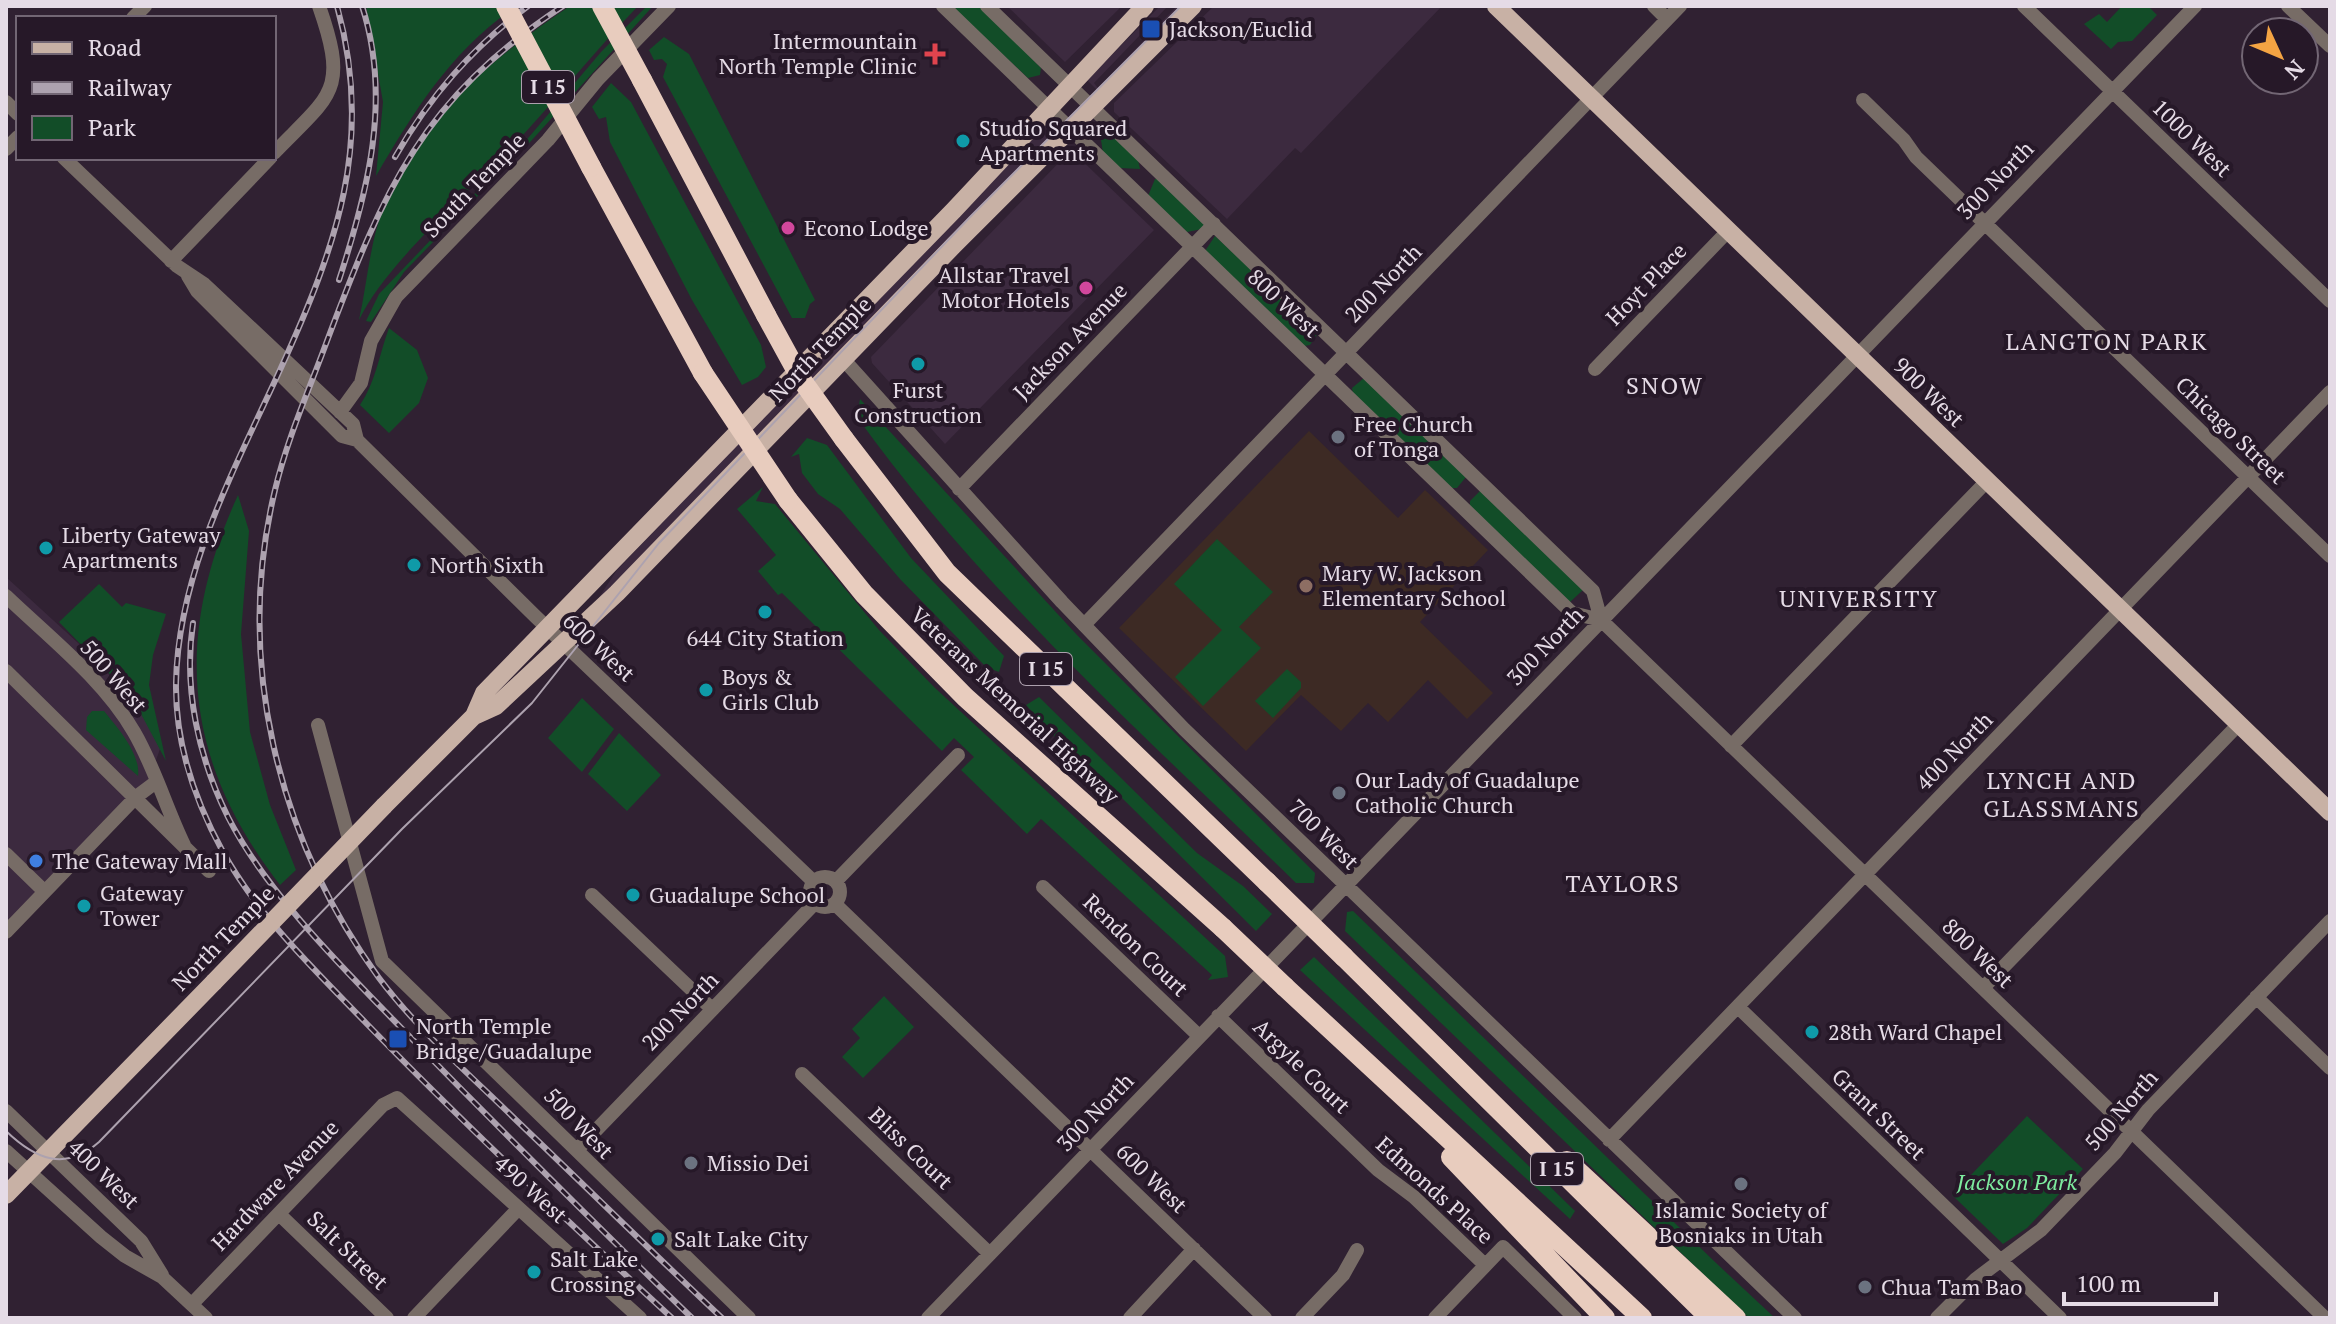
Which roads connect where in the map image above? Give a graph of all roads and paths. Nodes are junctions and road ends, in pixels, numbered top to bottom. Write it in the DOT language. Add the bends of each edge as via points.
graph roads {
  1 [pos="319,6"];
  2 [pos="506,6"];
  3 [pos="602,6"];
  4 [pos="669,6"];
  5 [pos="943,6"];
  6 [pos="987,6"];
  7 [pos="1145,6"];
  8 [pos="1193,6"];
  9 [pos="1496,6"];
  10 [pos="1654,6"];
  11 [pos="1680,6"];
  12 [pos="2024,6"];
  13 [pos="2195,6"];
  14 [pos="2288,6"];
  15 [pos="1667,19"];
  16 [pos="2330,46"];
  17 [pos="1068,86"];
  18 [pos="2111,90"];
  19 [pos="1591,98"];
  20 [pos="1863,100"];
  21 [pos="1047,107"];
  22 [pos="1091,109"];
  23 [pos="1071,130"];
  24 [pos="276,151"];
  25 [pos="66,160"];
  26 [pos="268,160"];
  27 [pos="1984,222"];
  28 [pos="1214,224"];
  29 [pos="1728,231"];
  30 [pos="1192,246"];
  31 [pos="171,261"];
  32 [pos="187,276"];
  33 [pos="2330,301"];
  34 [pos="1345,353"];
  35 [pos="1856,354"];
  36 [pos="844,360"];
  37 [pos="1595,369"];
  38 [pos="1327,373"];
  39 [pos="2330,392"];
  40 [pos="340,412"];
  41 [pos="357,440"];
  42 [pos="2248,477"];
  43 [pos="1987,481"];
  44 [pos="959,489"];
  45 [pos="2330,556"];
  46 [pos="6,596"];
  47 [pos="2120,610"];
  48 [pos="1601,620"];
  49 [pos="1084,625"];
  50 [pos="547,628"];
  51 [pos="564,643"];
  52 [pos="6,671"];
  53 [pos="474,716"];
  54 [pos="2239,724"];
  55 [pos="318,725"];
  56 [pos="1731,746"];
  57 [pos="958,755"];
  58 [pos="156,782"];
  59 [pos="136,797"];
  60 [pos="2330,812"];
  61 [pos="184,845"];
  62 [pos="6,854"];
  63 [pos="209,871"];
  64 [pos="1865,875"];
  65 [pos="836,881"];
  66 [pos="814,882"];
  67 [pos="1345,885"];
  68 [pos="1043,887"];
  69 [pos="44,891"];
  70 [pos="592,895"];
  71 [pos="815,903"];
  72 [pos="835,904"];
  73 [pos="2330,921"];
  74 [pos="6,932"];
  75 [pos="1983,988"];
  76 [pos="2256,997"];
  77 [pos="1738,1007"];
  78 [pos="712,1009"];
  79 [pos="1218,1016"];
  80 [pos="1404,1020"];
  81 [pos="1199,1036"];
  82 [pos="1359,1057"];
  83 [pos="2330,1068"];
  84 [pos="802,1074"];
  85 [pos="392,1099"];
  86 [pos="6,1111"];
  87 [pos="2132,1131"];
  88 [pos="1609,1140"];
  89 [pos="1355,1148"];
  90 [pos="1090,1149"];
  91 [pos="47,1150"];
  92 [pos="577,1150"];
  93 [pos="6,1151"];
  94 [pos="28,1171"];
  95 [pos="6,1195"];
  96 [pos="518,1209"];
  97 [pos="279,1214"];
  98 [pos="1194,1249"];
  99 [pos="1357,1250"];
  100 [pos="990,1254"];
  101 [pos="2001,1261"];
  102 [pos="1485,1265"];
  103 [pos="162,1277"];
  104 [pos="192,1304"];
  105 [pos="206,1318"];
  106 [pos="387,1318"];
  107 [pos="414,1318"];
  108 [pos="640,1318"];
  109 [pos="749,1318"];
  110 [pos="928,1318"];
  111 [pos="1130,1318"];
  112 [pos="1265,1318"];
  113 [pos="1302,1318"];
  114 [pos="1435,1318"];
  115 [pos="1575,1318"];
  116 [pos="1605,1318"];
  117 [pos="1642,1318"];
  118 [pos="1710,1318"];
  119 [pos="1736,1318"];
  120 [pos="1795,1318"];
  121 [pos="1937,1318"];
  122 [pos="2060,1318"];
  123 [pos="2325,1318"];
  1 -- 24 [label="street" via="333,85 323,103"];
  2 -- 82 [label="highway, Veterans Memorial Highway / I 15, bridge" via="703,373 788,500 864,594 965,697"];
  3 -- 80 [label="highway, Veterans Memorial Highway / I 15, bridge" via="801,379 947,573"];
  4 -- 40 [label="street, South Temple" via="396,297 375,331 361,383"];
  5 -- 21 [label="street, 800 West"];
  6 -- 17 [label="street, 800 West"];
  7 -- 17 [label="main road, North Temple"];
  8 -- 22 [label="main road, North Temple"];
  9 -- 19 [label="main road, 900 West"];
  10 -- 15 [label="street"];
  11 -- 15 [label="street, 200 North"];
  12 -- 18 [label="street, 1000 West"];
  13 -- 18 [label="street, 300 North"];
  14 -- 16 [label="street"];
  15 -- 19 [label="street, 200 North"];
  17 -- 21 [label="main road, North Temple"];
  17 -- 22 [label="street, 800 West"];
  18 -- 27 [label="street, 300 North"];
  18 -- 33 [label="street, 1000 West"];
  19 -- 29 [label="main road, 900 West"];
  19 -- 34 [label="street, 200 North"];
  20 -- 27 [label="street, Chicago Street"];
  21 -- 23 [label="street, 800 West"];
  21 -- 50 [label="main road, North Temple" via="954,210"];
  22 -- 23 [label="main road, North Temple"];
  22 -- 28 [label="street, 800 West"];
  23 -- 30 [label="street, 800 West"];
  23 -- 36 [label="main road, North Temple"];
  25 -- 31 [label="street, 600 West"];
  26 -- 31 [label="street"];
  27 -- 35 [label="street, 300 North"];
  27 -- 42 [label="street, Chicago Street"];
  28 -- 30 [label="street, Jackson Avenue"];
  28 -- 34 [label="street, 800 West"];
  29 -- 35 [label="main road, 900 West"];
  29 -- 37 [label="street, Hoyt Place"];
  30 -- 38 [label="street, 800 West"];
  30 -- 44 [label="street, Jackson Avenue"];
  31 -- 32 [label="street, 600 West"];
  32 -- 40 [label="street, 600 West" via="204,284"];
  32 -- 41 [label="street, 600 West" via="342,436"];
  34 -- 38 [label="street, 200 North"];
  34 -- 48 [label="street, 800 West" via="1593,591"];
  35 -- 43 [label="main road, 900 West"];
  35 -- 48 [label="street, 300 North"];
  36 -- 44 [label="street, 700 West"];
  36 -- 51 [label="main road, North Temple"];
  38 -- 48 [label="street, 800 West" via="1572,613"];
  38 -- 49 [label="street, 200 North"];
  39 -- 42 [label="street, 400 North"];
  40 -- 41 [label="street, 600 West" via="353,424"];
  41 -- 50 [label="street, 600 West"];
  42 -- 45 [label="street, Chicago Street"];
  42 -- 47 [label="street, 400 North"];
  43 -- 47 [label="main road, 900 West"];
  43 -- 56 [label="street"];
  44 -- 49 [label="street, 700 West"];
  46 -- 58 [label="street, 500 West" via="111,700 147,755"];
  47 -- 54 [label="main road, 900 West"];
  47 -- 64 [label="street, 400 North"];
  48 -- 56 [label="street, 800 West"];
  48 -- 67 [label="street, 300 North"];
  49 -- 67 [label="street, 700 West"];
  50 -- 51 [label="street, 600 West"];
  50 -- 53 [label="main road, North Temple" via="484,693"];
  51 -- 53 [label="main road, North Temple" via="496,706"];
  51 -- 66 [label="street, 600 West"];
  52 -- 59 [label="street, 500 West"];
  53 -- 91 [label="main road, North Temple, bridge"];
  54 -- 60 [label="main road, 900 West"];
  54 -- 75 [label="street"];
  55 -- 92 [label="street, 500 West" via="382,961"];
  56 -- 64 [label="street, 800 West"];
  57 -- 65 [label="street"];
  58 -- 59 [label="street"];
  58 -- 61 [label="street, 500 West"];
  59 -- 61 [label="street, 500 West"];
  59 -- 69 [label="street"];
  61 -- 63 [label="street, 500 West"];
  62 -- 69 [label="street"];
  64 -- 75 [label="street, 800 West"];
  64 -- 77 [label="street, 400 North"];
  65 -- 66 [label="street" via="824,877"];
  65 -- 72 [label="street" via="841,891"];
  66 -- 71 [label="street" via="810,891"];
  67 -- 79 [label="street, 300 North"];
  67 -- 88 [label="street, 700 West"];
  68 -- 81 [label="street, Rendon Court"];
  69 -- 74 [label="street"];
  70 -- 78 [label="street"];
  71 -- 72 [label="street"];
  71 -- 78 [label="street, 200 North"];
  72 -- 90 [label="street, 600 West"];
  73 -- 76 [label="street, 500 North"];
  75 -- 87 [label="street, 800 West"];
  76 -- 83 [label="street"];
  76 -- 87 [label="street, 500 North"];
  77 -- 88 [label="street, 400 North"];
  77 -- 101 [label="street, Grant Street"];
  78 -- 92 [label="street, 200 North"];
  79 -- 81 [label="street, 300 North"];
  79 -- 89 [label="street, Argyle Court"];
  80 -- 118 [label="highway, Veterans Memorial Highway / I 15"];
  80 -- 119 [label="highway" via="1608,1197"];
  81 -- 90 [label="street, 300 North"];
  82 -- 116 [label="highway"];
  82 -- 117 [label="highway, Veterans Memorial Highway / I 15"];
  84 -- 100 [label="street, Bliss Court"];
  85 -- 96 [label="street, 490 West" via="411,1107"];
  85 -- 97 [label="street, Hardware Avenue"];
  86 -- 91 [label="street, 400 West"];
  87 -- 101 [label="street, 500 North" via="2041,1230"];
  87 -- 123 [label="street, 800 West"];
  88 -- 120 [label="street, 700 West"];
  89 -- 102 [label="street, Edmonds Place"];
  90 -- 98 [label="street, 600 West"];
  90 -- 100 [label="street, 300 North"];
  91 -- 94 [label="main road, North Temple"];
  91 -- 103 [label="street, 400 West" via="141,1241"];
  92 -- 109 [label="street, 500 West"];
  93 -- 94 [label="street, 400 West"];
  94 -- 95 [label="main road, North Temple"];
  94 -- 103 [label="street, 400 West" via="125,1256"];
  96 -- 107 [label="street"];
  96 -- 108 [label="street, 490 West"];
  97 -- 104 [label="street, Hardware Avenue"];
  97 -- 106 [label="street, Salt Street"];
  98 -- 111 [label="street"];
  98 -- 112 [label="street, 600 West"];
  99 -- 113 [label="street" via="1343,1275"];
  100 -- 110 [label="street, 300 North"];
  101 -- 121 [label="street, 500 North"];
  101 -- 122 [label="street, Grant Street"];
  102 -- 114 [label="street"];
  102 -- 115 [label="street" via="1503,1247"];
  103 -- 104 [label="street, 400 West"];
  104 -- 105 [label="street, 400 West"];
}
